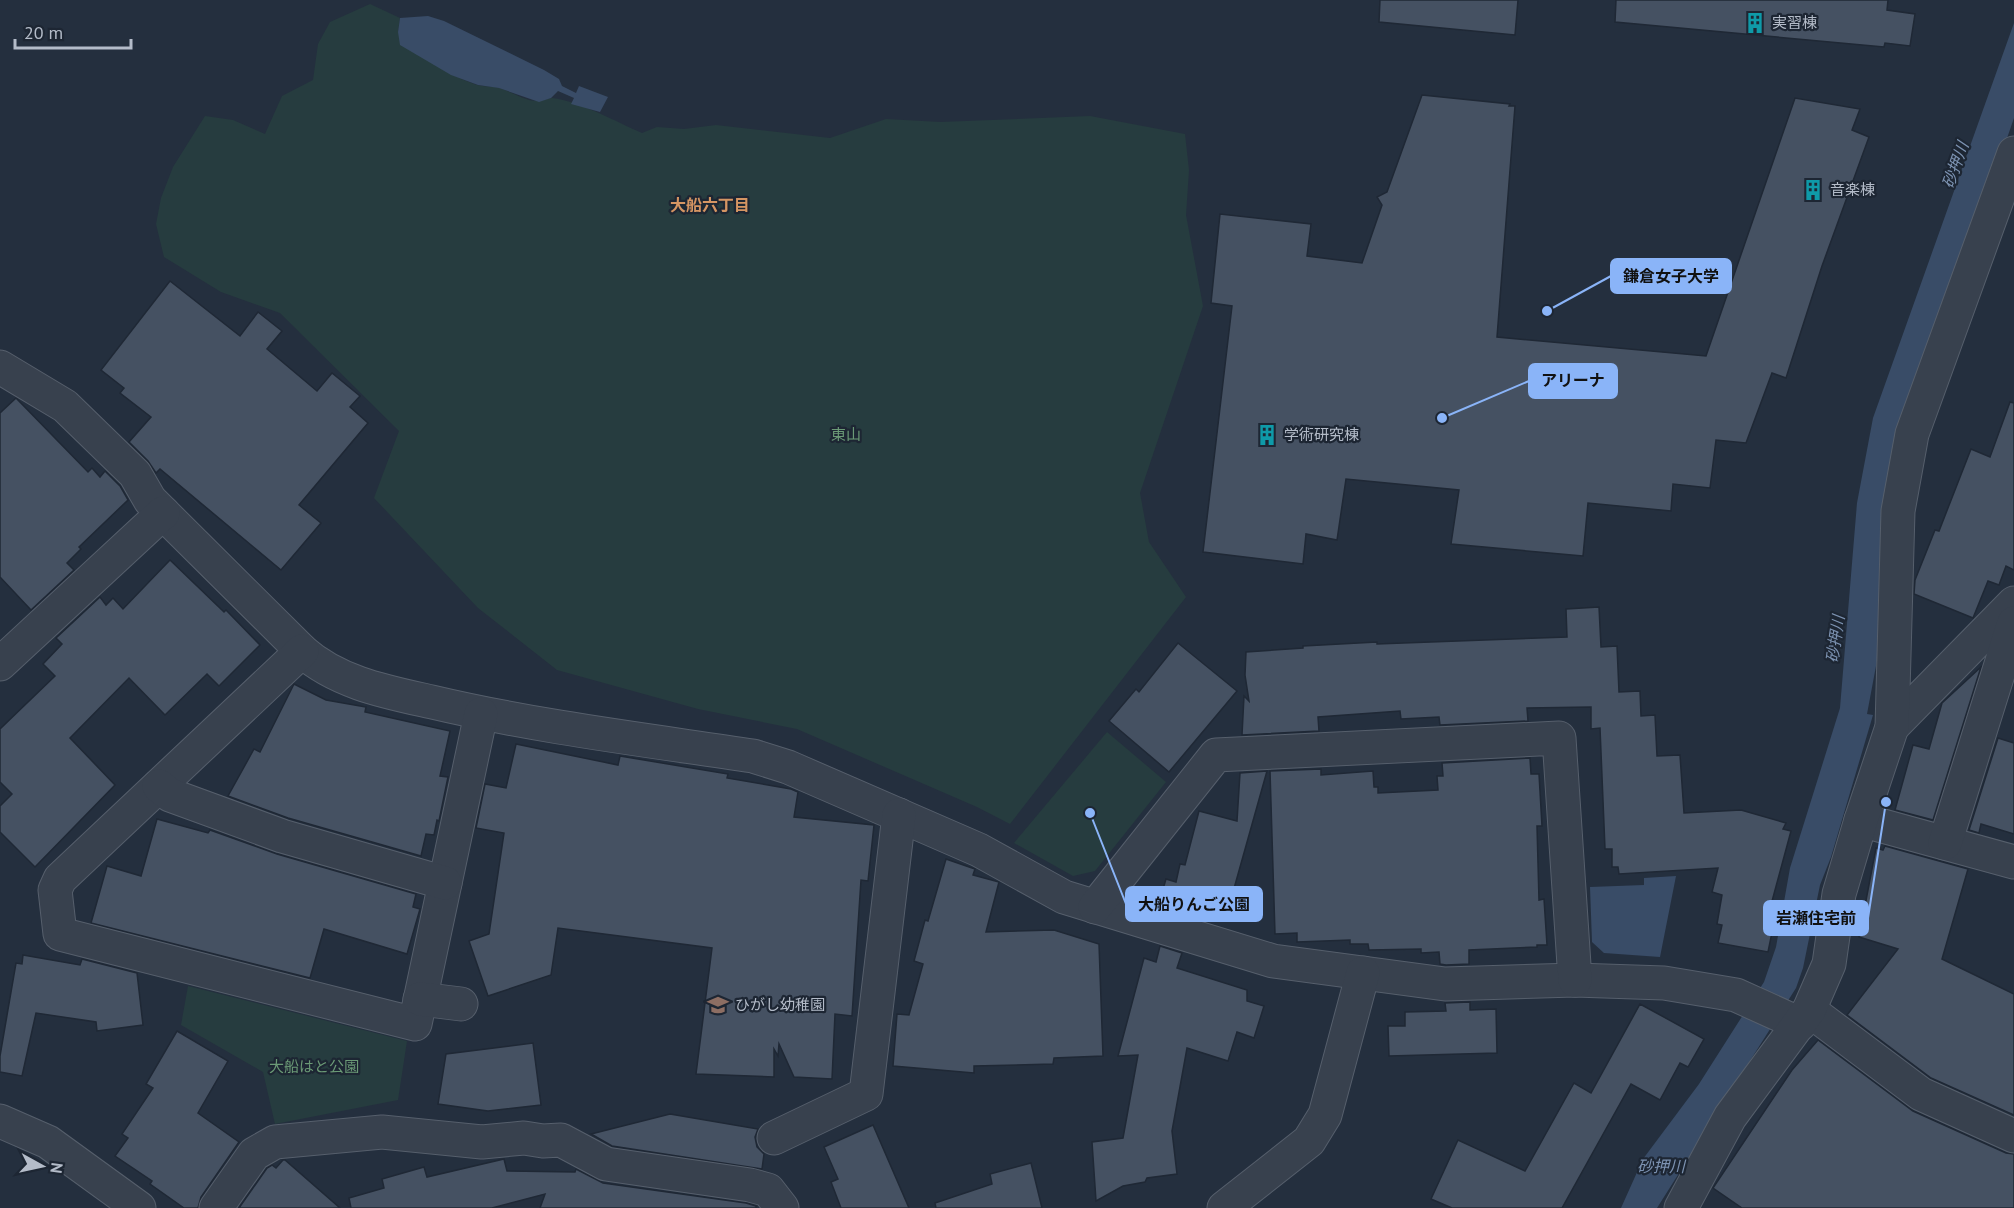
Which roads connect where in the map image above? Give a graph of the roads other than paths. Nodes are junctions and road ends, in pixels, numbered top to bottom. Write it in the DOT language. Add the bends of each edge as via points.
graph roads {
  1 [pos="2014,153"];
  2 [pos="4,376"];
  3 [pos="163,513"];
  4 [pos="2013,611"];
  5 [pos="302,651"];
  6 [pos="0,664"];
  7 [pos="481,714"];
  8 [pos="1892,727"];
  9 [pos="159,786"];
  10 [pos="899,815"];
  11 [pos="1861,820"];
  12 [pos="1945,843"];
  13 [pos="2014,862"];
  14 [pos="445,883"];
  15 [pos="1095,907"];
  16 [pos="1363,973"];
  17 [pos="1575,980"];
  18 [pos="420,999"];
  19 [pos="461,1004"];
  20 [pos="1800,1018"];
  21 [pos="0,1121"];
  22 [pos="2014,1136"];
  23 [pos="774,1138"];
  24 [pos="139,1208"];
  25 [pos="216,1208"];
  26 [pos="782,1208"];
  27 [pos="1224,1208"];
  28 [pos="1681,1208"];
  1 -- 8 [label="street" via="1912,434 1898,511"];
  2 -- 3 [label="street" via="65,405 135,474"];
  3 -- 5 [label="street"];
  3 -- 6 [label="street"];
  4 -- 8 [label="street"];
  4 -- 12 [label="street"];
  5 -- 7 [label="street" via="318,664 353,681"];
  5 -- 9 [label="street"];
  7 -- 10 [label="street" via="753,756"];
  7 -- 14 [label="street"];
  8 -- 11 [label="street"];
  9 -- 14 [label="street" via="170,795 282,836"];
  9 -- 18 [label="street" via="60,879 55,890 60,934 415,1024"];
  10 -- 15 [label="street" via="979,850 1064,897"];
  10 -- 23 [label="street" via="866,1094"];
  11 -- 12 [label="street"];
  11 -- 20 [label="street" via="1839,894 1829,964"];
  12 -- 13 [label="street"];
  14 -- 18 [label="street"];
  15 -- 16 [label="street" via="1273,961"];
  15 -- 17 [label="street" via="1216,755 1559,738"];
  16 -- 17 [label="street" via="1445,984"];
  16 -- 27 [label="street" via="1325,1115 1309,1141"];
  17 -- 20 [label="street" via="1664,983 1736,995"];
  18 -- 19 [label="street"];
  20 -- 22 [label="street" via="1921,1094"];
  20 -- 28 [label="street" via="1730,1117"];
  21 -- 24 [label="street" via="48,1143"];
  25 -- 26 [label="street" via="254,1154 275,1142 382,1132 482,1142 561,1140 606,1164 768,1190"];
}
